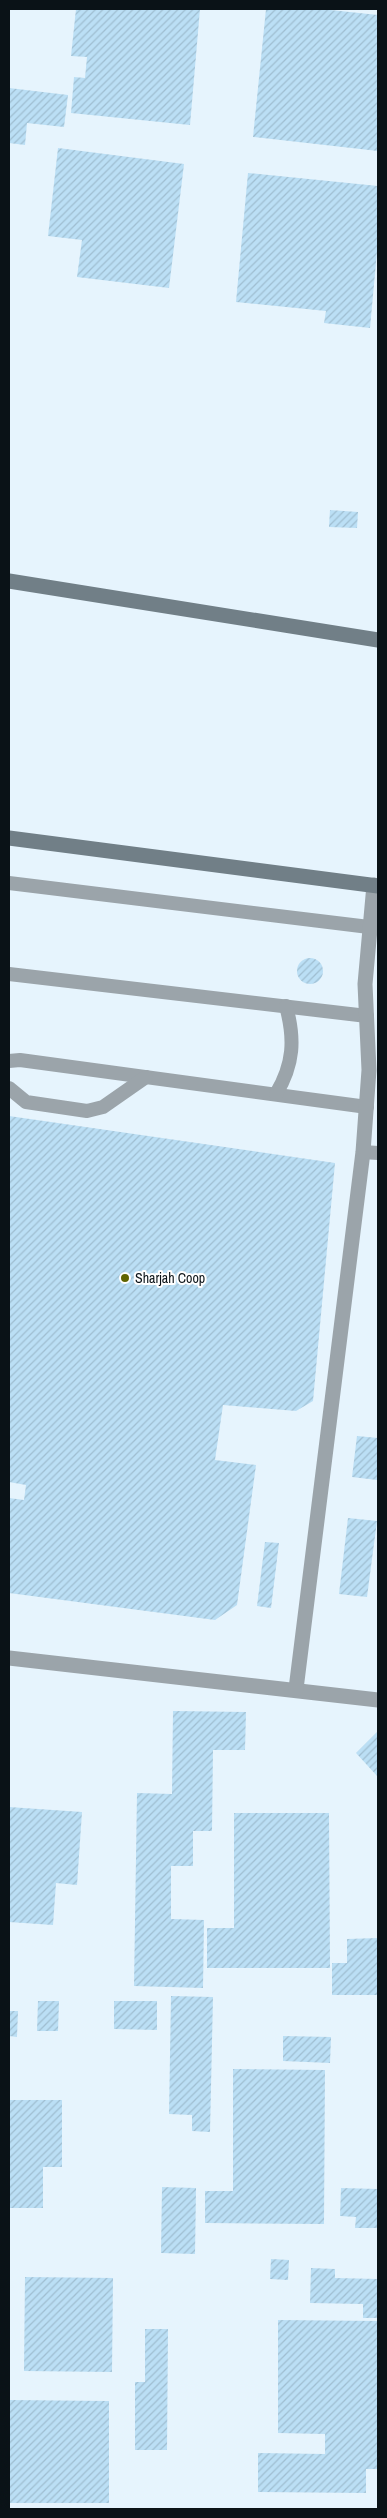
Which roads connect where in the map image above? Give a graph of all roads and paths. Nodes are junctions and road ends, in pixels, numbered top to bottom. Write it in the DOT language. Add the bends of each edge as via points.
graph roads {
  1 [pos="9,581"];
  2 [pos="378,640"];
  3 [pos="9,838"];
  4 [pos="9,883"];
  5 [pos="376,886"];
  6 [pos="369,927"];
  7 [pos="9,974"];
  8 [pos="286,1006"];
  9 [pos="367,1016"];
  10 [pos="9,1062"];
  11 [pos="374,1068"];
  12 [pos="146,1077"];
  13 [pos="9,1088"];
  14 [pos="276,1094"];
  15 [pos="367,1107"];
  16 [pos="371,1152"];
  17 [pos="9,1658"];
  18 [pos="296,1689"];
  19 [pos="378,1700"];
  1 -- 2 [label="main road"];
  3 -- 5 [label="main road"];
  4 -- 6 [label="lane"];
  5 -- 6 [label="street"];
  6 -- 9 [label="street" via="365,984"];
  7 -- 8 [label="lane"];
  8 -- 9 [label="lane"];
  8 -- 14 [label="lane" via="293,1043 285,1078"];
  9 -- 11 [label="street"];
  10 -- 12 [label="lane" via="20,1060"];
  11 -- 15 [label="street"];
  12 -- 13 [label="lane" via="103,1107 88,1111 26,1102"];
  12 -- 14 [label="lane"];
  14 -- 15 [label="lane"];
  15 -- 16 [label="street"];
  16 -- 18 [label="street"];
  17 -- 18 [label="street"];
  18 -- 19 [label="street"];
}
